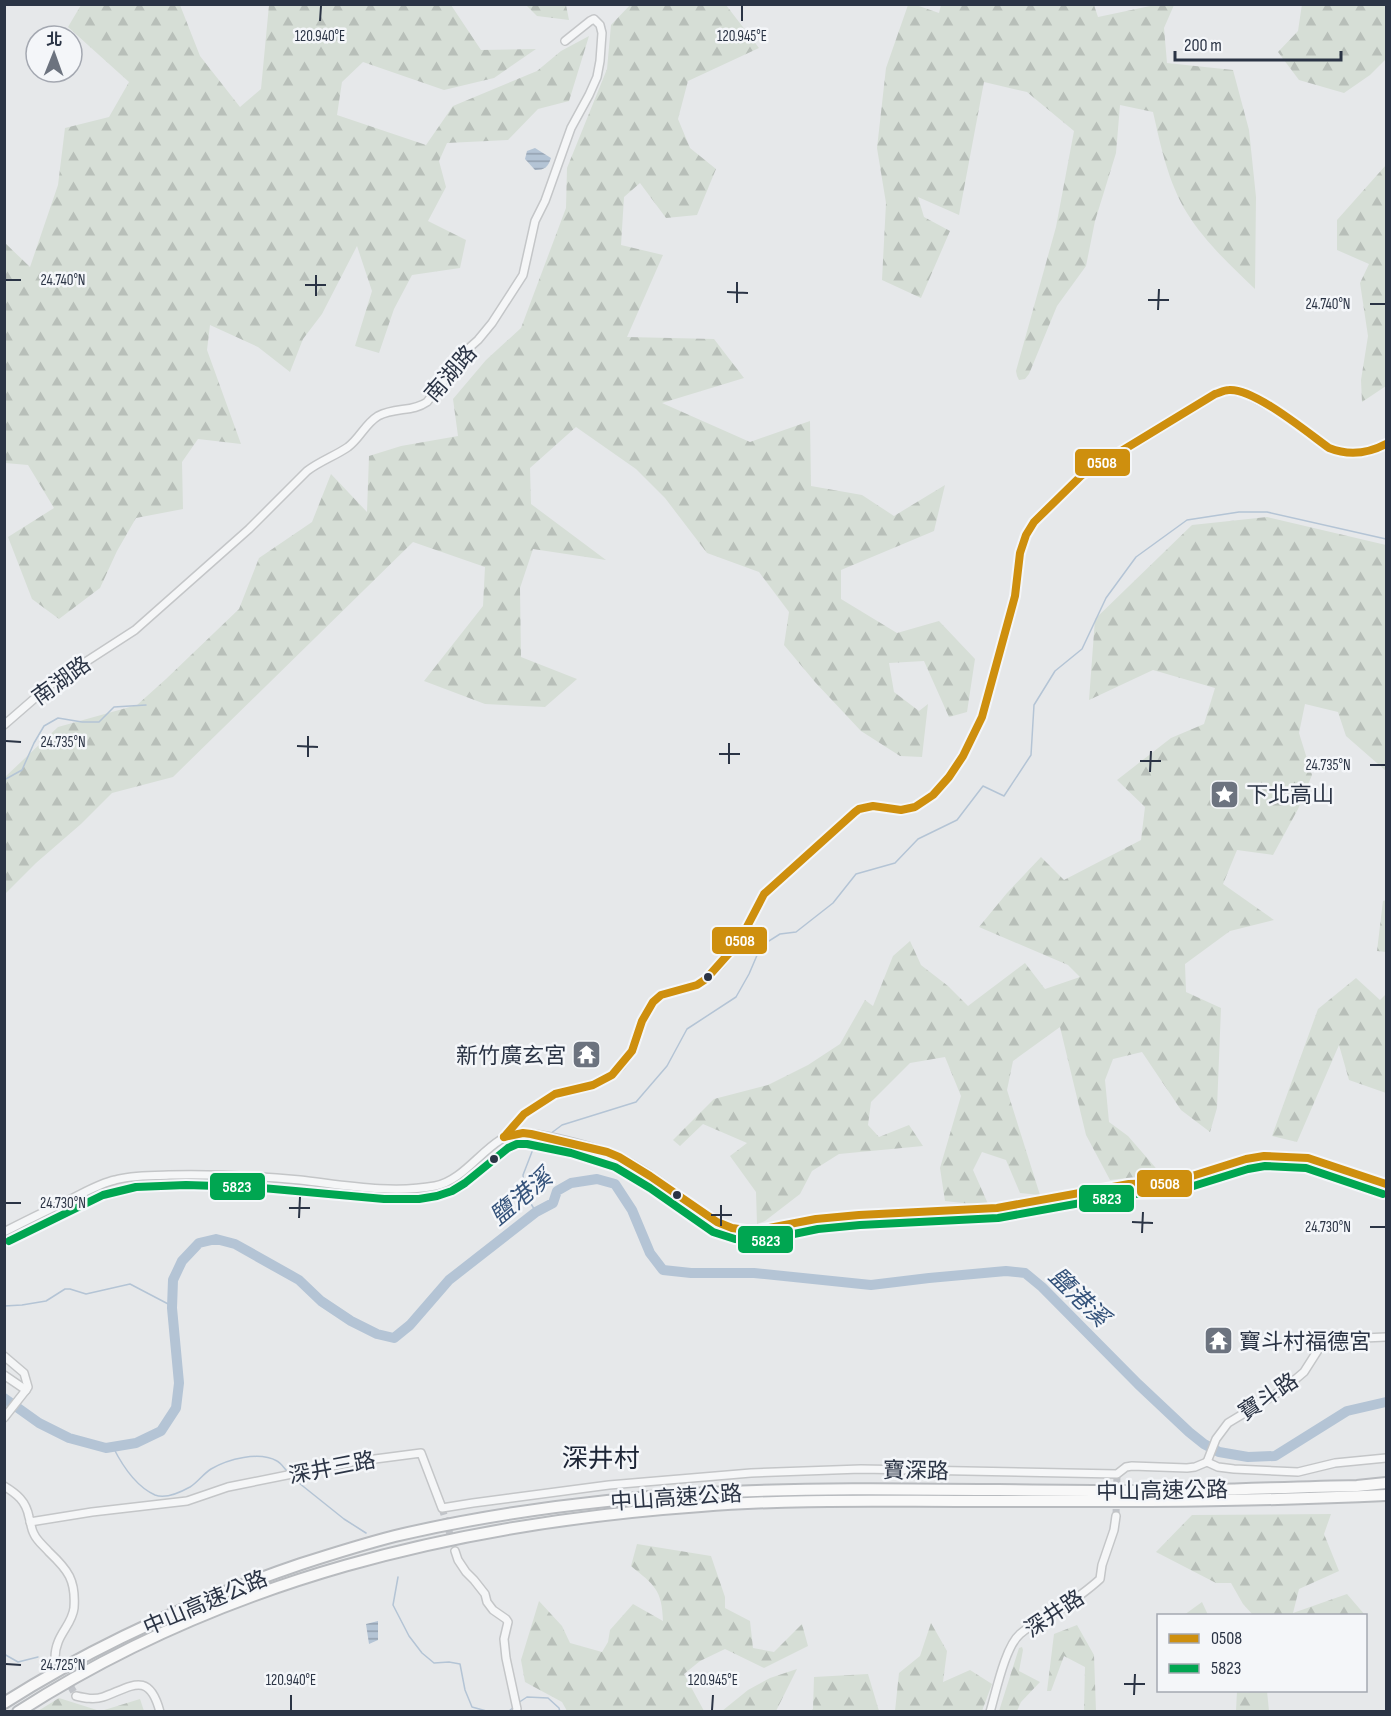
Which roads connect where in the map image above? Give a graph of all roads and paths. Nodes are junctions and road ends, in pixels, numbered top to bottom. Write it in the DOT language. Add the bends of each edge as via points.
graph roads {
  1 [pos="565,41"];
  2 [pos="1386,444"];
  3 [pos="4,725"];
  4 [pos="504,1137"];
  5 [pos="1386,1184"];
  6 [pos="4,1232"];
  7 [pos="1386,1337"];
  8 [pos="4,1356"];
  9 [pos="4,1375"];
  10 [pos="26,1390"];
  11 [pos="4,1418"];
  12 [pos="1386,1458"];
  13 [pos="1206,1462"];
  14 [pos="1386,1483"];
  15 [pos="4,1486"];
  16 [pos="1386,1495"];
  17 [pos="442,1508"];
  18 [pos="1116,1516"];
  19 [pos="30,1522"];
  20 [pos="455,1551"];
  21 [pos="55,1658"];
  22 [pos="76,1696"];
  23 [pos="4,1703"];
  24 [pos="516,1707"];
  25 [pos="18,1712"];
  26 [pos="160,1712"];
  27 [pos="990,1712"];
  1 -- 3 [label="street, 南湖路" via="590,21 597,21 602,44 597,77 571,128 535,221 523,275 478,340 427,402 376,417 347,448 307,471 249,530 135,630 50,685"];
  2 -- 4 [label="street" via="1358,455 1337,452 1276,410 1245,393 1229,390 1215,394 1082,475 1034,522 1024,540 1015,596 982,717 949,777 915,807 901,810 873,806 855,812 764,894 739,942 720,966 697,985 662,995 653,1002 632,1051 612,1075 593,1085 547,1098 524,1114"];
  4 -- 5 [label="street" via="531,1134 607,1152 717,1222 748,1231 848,1216 997,1208 1129,1184 1170,1183 1264,1156 1308,1158"];
  4 -- 6 [label="street" via="463,1173 437,1186 378,1189 216,1174 136,1176 95,1187"];
  7 -- 13 [label="street, 寶斗路" via="1328,1343 1284,1389 1228,1423"];
  8 -- 10 [label="street" via="24,1373"];
  9 -- 10 [label="street"];
  10 -- 11 [label="street"];
  12 -- 13 [label="street, 寶深路" via="1335,1462 1299,1472 1218,1467"];
  13 -- 17 [label="street, 寶深路" via="1191,1468 1132,1466 1117,1474 861,1469 751,1473 609,1485"];
  14 -- 23 [label="highway, 中山高速公路" via="1158,1491 706,1493 536,1509 392,1537 260,1578 164,1617 70,1664"];
  15 -- 19 [label="street" via="20,1496"];
  16 -- 25 [label="highway, 中山高速公路" via="1221,1500 798,1502 702,1506 537,1524 390,1553 254,1595 128,1650"];
  17 -- 19 [label="street, 深井三路" via="421,1453 351,1462 228,1487 187,1501"];
  18 -- 27 [label="street, 深井路" via="1100,1579 1020,1634 1005,1661"];
  19 -- 21 [label="street" via="35,1537 66,1568 74,1589 74,1612 55,1648"];
  20 -- 24 [label="street" via="493,1610 508,1622 504,1639"];
  22 -- 26 [label="street" via="102,1698 138,1684 154,1693"];
}
